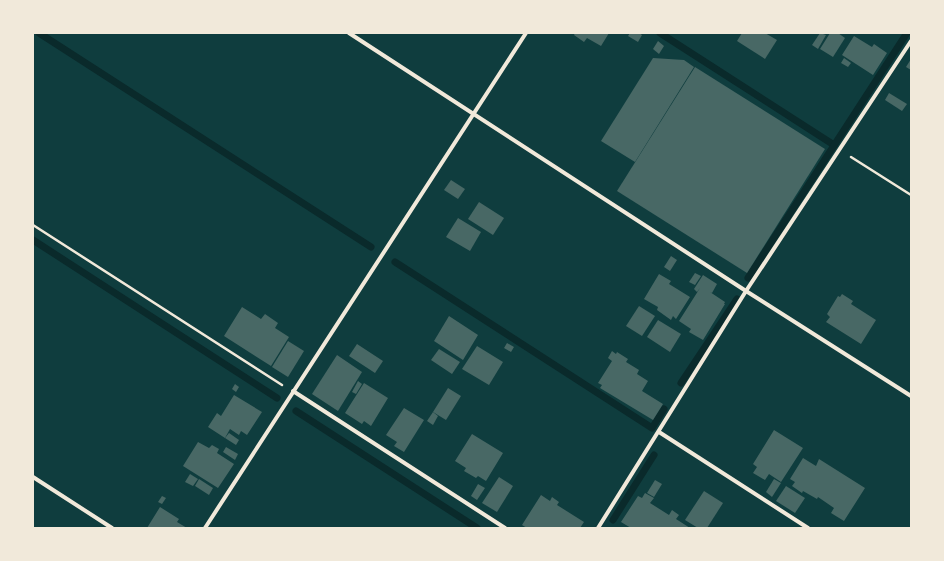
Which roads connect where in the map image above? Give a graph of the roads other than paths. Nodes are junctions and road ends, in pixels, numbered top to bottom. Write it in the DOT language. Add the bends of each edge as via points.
graph roads {
  1 [pos="349,33"];
  2 [pos="526,33"];
  3 [pos="911,41"];
  4 [pos="473,113"];
  5 [pos="746,291"];
  6 [pos="293,391"];
  7 [pos="911,396"];
  8 [pos="659,432"];
  9 [pos="33,477"];
  10 [pos="600,527"];
  11 [pos="112,528"];
  12 [pos="205,528"];
  13 [pos="505,528"];
  14 [pos="808,528"];
  1 -- 4 [label="street"];
  2 -- 4 [label="street"];
  3 -- 5 [label="street"];
  4 -- 5 [label="street"];
  4 -- 6 [label="street"];
  5 -- 7 [label="street"];
  5 -- 8 [label="street"];
  6 -- 12 [label="street"];
  6 -- 13 [label="street"];
  8 -- 10 [label="street"];
  8 -- 14 [label="street"];
  9 -- 11 [label="street"];
}
